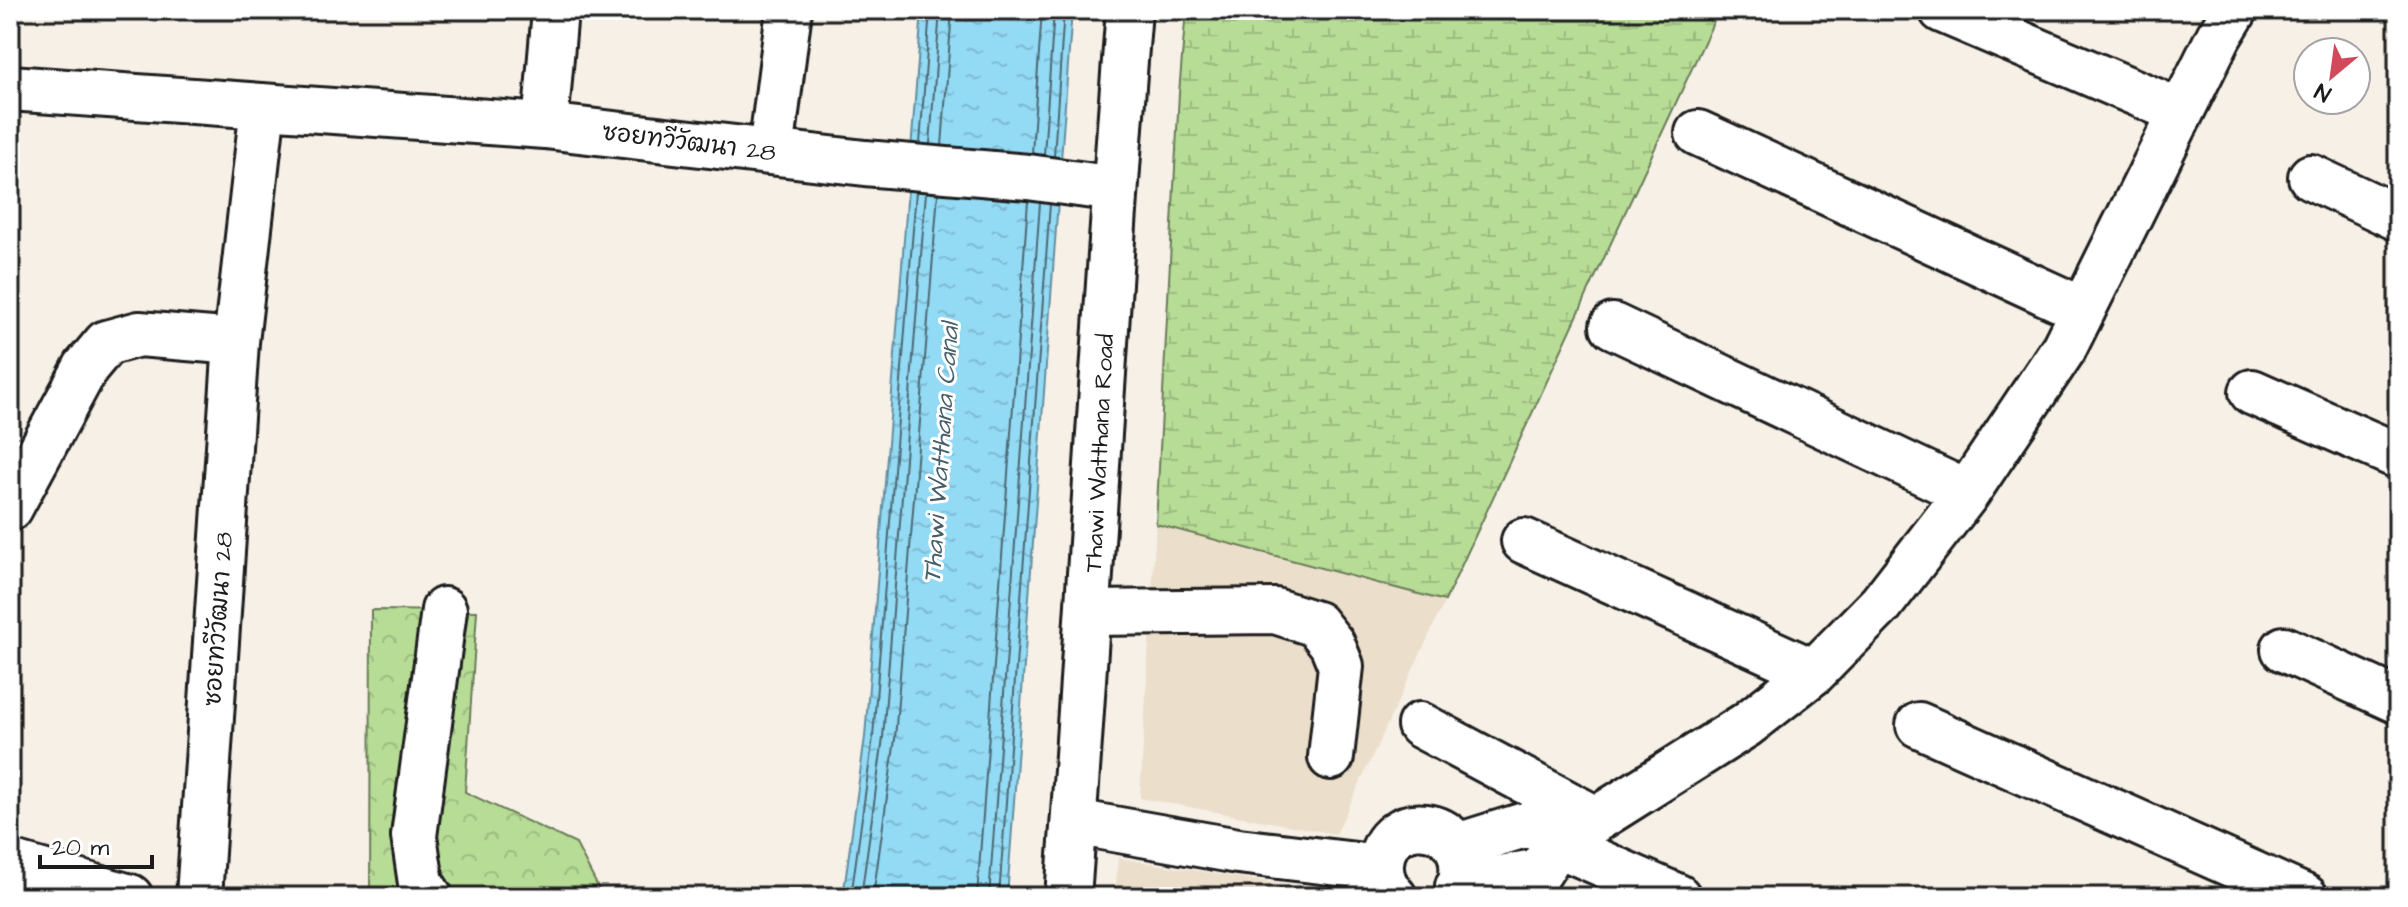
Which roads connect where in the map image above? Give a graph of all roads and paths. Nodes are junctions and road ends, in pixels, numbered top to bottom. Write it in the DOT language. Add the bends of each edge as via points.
graph roads {
  1 [pos="555,10"];
  2 [pos="789,10"];
  3 [pos="1129,10"];
  4 [pos="1942,10"];
  5 [pos="2235,10"];
  6 [pos="10,88"];
  7 [pos="263,106"];
  8 [pos="2181,112"];
  9 [pos="545,126"];
  10 [pos="1698,133"];
  11 [pos="771,152"];
  12 [pos="2311,177"];
  13 [pos="1115,189"];
  14 [pos="2398,218"];
  15 [pos="2083,310"];
  16 [pos="1613,326"];
  17 [pos="236,342"];
  18 [pos="2252,392"];
  19 [pos="2398,456"];
  20 [pos="1967,493"];
  21 [pos="10,508"];
  22 [pos="1524,541"];
  23 [pos="444,610"];
  24 [pos="1089,613"];
  25 [pos="2284,649"];
  26 [pos="1814,672"];
  27 [pos="2398,701"];
  28 [pos="1420,725"];
  29 [pos="1919,725"];
  30 [pos="1331,757"];
  31 [pos="1596,819"];
  32 [pos="1074,822"];
  33 [pos="1557,844"];
  34 [pos="10,863"];
  35 [pos="1455,876"];
  36 [pos="1388,882"];
  37 [pos="130,897"];
  38 [pos="199,897"];
  39 [pos="430,897"];
  40 [pos="1068,897"];
  41 [pos="1678,897"];
  42 [pos="2305,897"];
  1 -- 9 [label="street"];
  2 -- 11 [label="street"];
  3 -- 13 [label="street, Thawi Watthana Road"];
  4 -- 8 [label="street"];
  5 -- 8 [label="street"];
  6 -- 7 [label="street, ซอยทวีวัฒนา 28"];
  7 -- 9 [label="street, ซอยทวีวัฒนา 28"];
  7 -- 17 [label="street, ซอยทวีวัฒนา 28"];
  8 -- 15 [label="street"];
  9 -- 11 [label="street, ซอยทวีวัฒนา 28"];
  10 -- 15 [label="street"];
  11 -- 13 [label="street, ซอยทวีวัฒนา 28"];
  12 -- 14 [label="street"];
  13 -- 24 [label="street, Thawi Watthana Road"];
  15 -- 20 [label="street" via="2064,348"];
  16 -- 20 [label="street"];
  17 -- 21 [label="street" via="139,334 106,343 86,367"];
  17 -- 38 [label="street, ซอยทวีวัฒนา 28"];
  18 -- 19 [label="street"];
  20 -- 26 [label="street" via="1881,604"];
  22 -- 26 [label="street"];
  23 -- 39 [label="street" via="414,836 421,883"];
  24 -- 30 [label="street" via="1275,611 1316,624 1341,666"];
  24 -- 32 [label="street, Thawi Watthana Road"];
  25 -- 27 [label="street"];
  26 -- 31 [label="street" via="1746,725"];
  28 -- 31 [label="street"];
  29 -- 42 [label="street"];
  31 -- 33 [label="street"];
  32 -- 36 [label="street"];
  32 -- 40 [label="street, Thawi Watthana Road"];
  33 -- 35 [label="street" via="1540,871"];
  33 -- 41 [label="street"];
  34 -- 37 [label="street"];
  35 -- 36 [label="street" via="1450,837 1431,827 1410,827 1385,847"];
}
